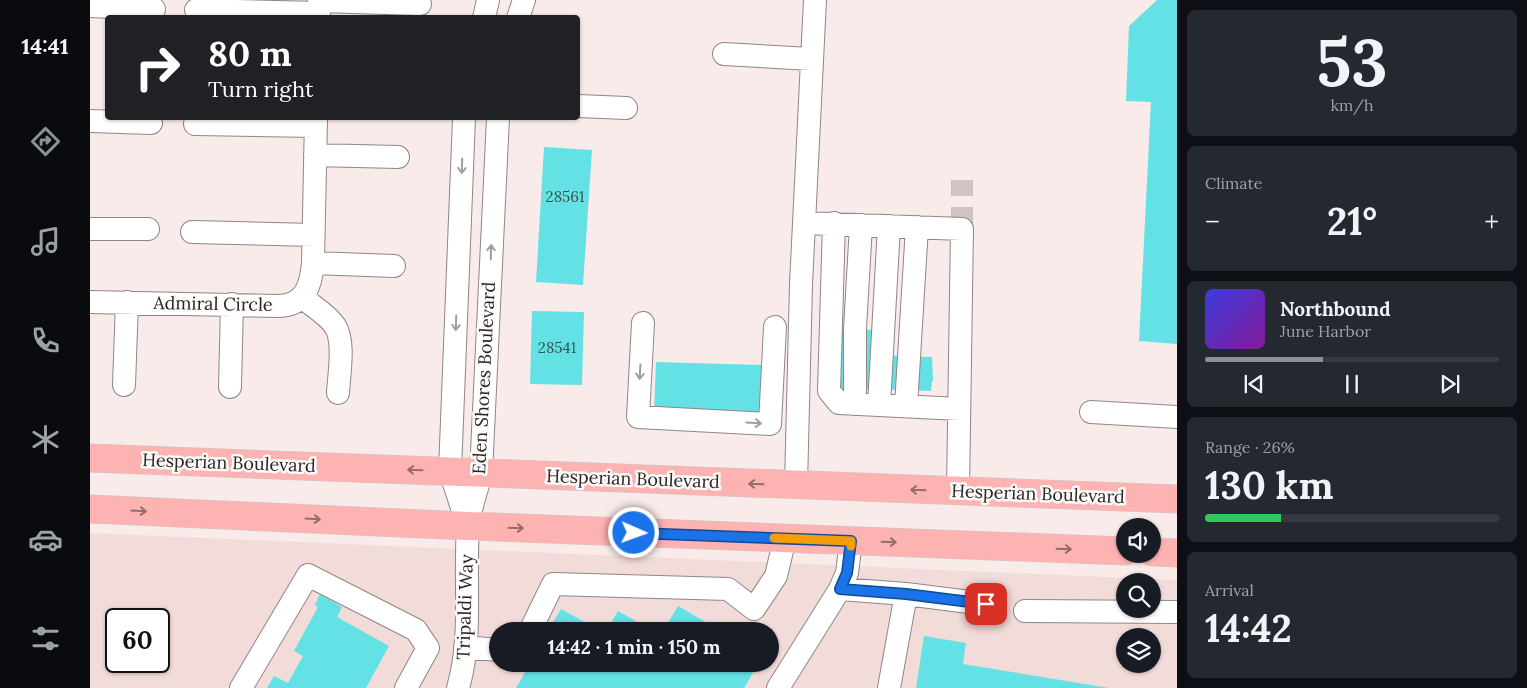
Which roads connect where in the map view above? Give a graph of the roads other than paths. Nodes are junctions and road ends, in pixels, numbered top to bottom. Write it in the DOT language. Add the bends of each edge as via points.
graph roads {
  1 [pos="488,0"];
  2 [pos="524,0"];
  3 [pos="814,0"];
  4 [pos="420,4"];
  5 [pos="90,6"];
  6 [pos="319,8"];
  7 [pos="154,9"];
  8 [pos="196,10"];
  9 [pos="485,15"];
  10 [pos="519,15"];
  11 [pos="724,54"];
  12 [pos="811,59"];
  13 [pos="580,106"];
  14 [pos="626,108"];
  15 [pos="464,120"];
  16 [pos="498,120"];
  17 [pos="90,121"];
  18 [pos="316,122"];
  19 [pos="151,123"];
  20 [pos="196,124"];
  21 [pos="315,155"];
  22 [pos="398,157"];
  23 [pos="804,223"];
  24 [pos="882,225"];
  25 [pos="90,228"];
  26 [pos="148,229"];
  27 [pos="192,232"];
  28 [pos="313,235"];
  29 [pos="313,263"];
  30 [pos="394,266"];
  31 [pos="302,297"];
  32 [pos="90,302"];
  33 [pos="127,302"];
  34 [pos="232,304"];
  35 [pos="643,323"];
  36 [pos="774,327"];
  37 [pos="124,385"];
  38 [pos="230,387"];
  39 [pos="338,393"];
  40 [pos="880,405"];
  41 [pos="959,409"];
  42 [pos="1091,412"];
  43 [pos="1177,417"];
  44 [pos="90,458"];
  45 [pos="450,471"];
  46 [pos="482,473"];
  47 [pos="796,485"];
  48 [pos="958,491"];
  49 [pos="1177,499"];
  50 [pos="90,509"];
  51 [pos="468,526"];
  52 [pos="785,538"];
  53 [pos="851,541"];
  54 [pos="1116,551"];
  55 [pos="1161,552"];
  56 [pos="1177,553"];
  57 [pos="840,589"];
  58 [pos="906,594"];
  59 [pos="986,604"];
  60 [pos="1025,611"];
  61 [pos="1177,612"];
  62 [pos="534,622"];
  63 [pos="428,648"];
  64 [pos="465,650"];
  65 [pos="489,650"];
  66 [pos="241,688"];
  67 [pos="406,688"];
  68 [pos="458,688"];
  69 [pos="778,688"];
  70 [pos="889,688"];
  1 -- 9 [label="street"];
  2 -- 10 [label="street"];
  3 -- 12 [label="street"];
  4 -- 6 [label="street"];
  5 -- 7 [label="street"];
  6 -- 8 [label="street"];
  11 -- 12 [label="street"];
  12 -- 23 [label="street"];
  13 -- 14 [label="street"];
  15 -- 45 [label="street, Eden Shores Boulevard, one-way"];
  46 -- 16 [label="street, Eden Shores Boulevard, one-way"];
  17 -- 19 [label="street"];
  18 -- 20 [label="street"];
  18 -- 21 [label="street"];
  21 -- 22 [label="street"];
  21 -- 28 [label="street"];
  23 -- 24 [label="street"];
  23 -- 47 [label="street"];
  24 -- 40 [label="street"];
  24 -- 40 [label="street"];
  24 -- 40 [label="street"];
  24 -- 41 [label="street" via="962,229"];
  25 -- 26 [label="street"];
  27 -- 28 [label="street"];
  28 -- 29 [label="street"];
  29 -- 30 [label="street"];
  29 -- 31 [label="street" via="309,286"];
  31 -- 34 [label="street, Admiral Circle" via="286,305"];
  31 -- 39 [label="street" via="338,331"];
  32 -- 33 [label="street, Admiral Circle"];
  33 -- 34 [label="street, Admiral Circle"];
  33 -- 37 [label="street"];
  34 -- 38 [label="street"];
  35 -- 36 [label="street, one-way" via="638,417 770,424"];
  40 -- 41 [label="street"];
  41 -- 48 [label="street"];
  42 -- 43 [label="street"];
  45 -- 44 [label="main road, Hesperian Boulevard, one-way"];
  45 -- 46 [label="main road, Hesperian Boulevard"];
  45 -- 51 [label="street, Eden Shores Boulevard"];
  47 -- 46 [label="main road, Hesperian Boulevard, one-way"];
  46 -- 51 [label="street, Eden Shores Boulevard"];
  48 -- 47 [label="main road, Hesperian Boulevard, one-way"];
  48 -- 49 [label="main road, Hesperian Boulevard"];
  50 -- 51 [label="main road, one-way"];
  51 -- 52 [label="main road, one-way"];
  51 -- 64 [label="street, Tripaldi Way"];
  52 -- 53 [label="main road"];
  52 -- 62 [label="street" via="776,576 754,609 728,589 553,584"];
  53 -- 54 [label="main road, one-way"];
  53 -- 57 [label="street" via="847,573"];
  55 -- 56 [label="main road"];
  57 -- 58 [label="street"];
  57 -- 69 [label="street"];
  58 -- 59 [label="street"];
  58 -- 70 [label="street"];
  60 -- 61 [label="street"];
  63 -- 64 [label="street"];
  63 -- 66 [label="street" via="416,630 308,575"];
  63 -- 67 [label="street"];
  64 -- 65 [label="street"];
  64 -- 68 [label="street, Tripaldi Way"];
}
